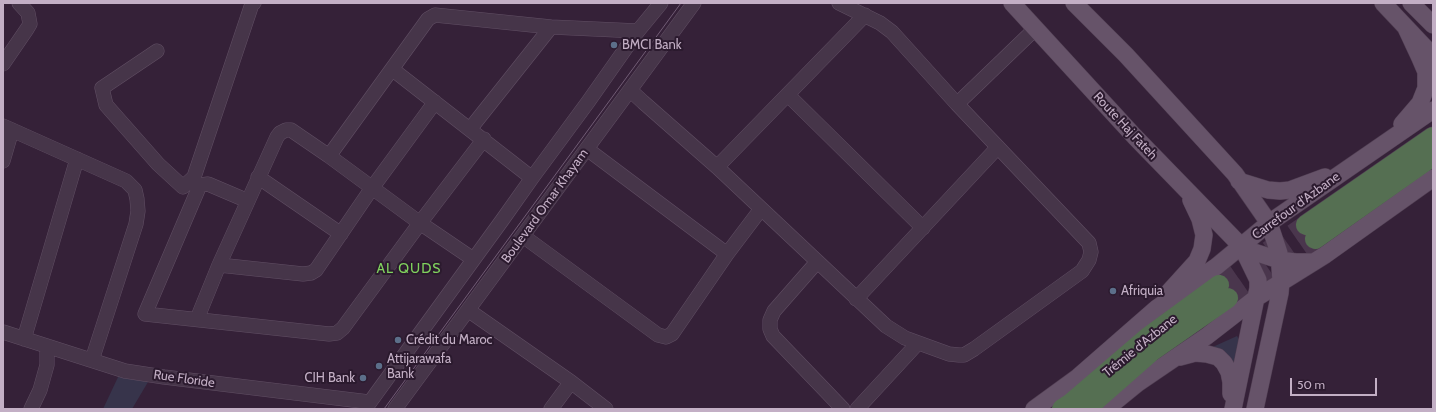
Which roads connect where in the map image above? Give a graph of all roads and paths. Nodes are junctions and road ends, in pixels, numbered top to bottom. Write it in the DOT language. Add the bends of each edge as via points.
graph roads {
  1 [pos="19,3"];
  2 [pos="254,3"];
  3 [pos="661,3"];
  4 [pos="694,3"];
  5 [pos="839,3"];
  6 [pos="1012,3"];
  7 [pos="1074,3"];
  8 [pos="1382,3"];
  9 [pos="1411,3"];
  10 [pos="1424,3"];
  11 [pos="1433,11"];
  12 [pos="865,15"];
  13 [pos="1433,25"];
  14 [pos="551,27"];
  15 [pos="1406,28"];
  16 [pos="1035,29"];
  17 [pos="638,31"];
  18 [pos="157,51"];
  19 [pos="1433,56"];
  20 [pos="3,64"];
  21 [pos="392,69"];
  22 [pos="630,90"];
  23 [pos="788,95"];
  24 [pos="436,102"];
  25 [pos="957,104"];
  26 [pos="1433,110"];
  27 [pos="8,128"];
  28 [pos="470,129"];
  29 [pos="1433,137"];
  30 [pos="484,139"];
  31 [pos="998,147"];
  32 [pos="587,149"];
  33 [pos="1378,149"];
  34 [pos="329,156"];
  35 [pos="1433,156"];
  36 [pos="77,159"];
  37 [pos="3,161"];
  38 [pos="1356,164"];
  39 [pos="717,168"];
  40 [pos="258,178"];
  41 [pos="532,178"];
  42 [pos="1433,178"];
  43 [pos="1239,181"];
  44 [pos="1433,184"];
  45 [pos="372,188"];
  46 [pos="1186,189"];
  47 [pos="1413,191"];
  48 [pos="1304,200"];
  49 [pos="248,201"];
  50 [pos="761,209"];
  51 [pos="420,222"];
  52 [pos="1269,223"];
  53 [pos="923,228"];
  54 [pos="340,234"];
  55 [pos="523,236"];
  56 [pos="1242,247"];
  57 [pos="1274,253"];
  58 [pos="727,254"];
  59 [pos="473,260"];
  60 [pos="817,262"];
  61 [pos="219,265"];
  62 [pos="1309,265"];
  63 [pos="1281,282"];
  64 [pos="1221,283"];
  65 [pos="1260,290"];
  66 [pos="856,299"];
  67 [pos="1157,308"];
  68 [pos="468,310"];
  69 [pos="197,319"];
  70 [pos="1272,330"];
  71 [pos="3,332"];
  72 [pos="24,339"];
  73 [pos="918,343"];
  74 [pos="47,346"];
  75 [pos="1174,359"];
  76 [pos="92,360"];
  77 [pos="571,382"];
  78 [pos="367,406"];
  79 [pos="31,409"];
  80 [pos="395,409"];
  81 [pos="551,409"];
  82 [pos="606,409"];
  83 [pos="843,409"];
  84 [pos="858,409"];
  85 [pos="1034,409"];
  86 [pos="1062,409"];
  87 [pos="1086,409"];
  88 [pos="1106,409"];
  89 [pos="1232,409"];
  90 [pos="1255,409"];
  1 -- 20 [label="street" via="28,12 30,24"];
  2 -- 18 [label="street" via="194,177 183,186 158,164 106,105 102,88"];
  3 -- 17 [label="street, Boulevard Omar Khayam"];
  4 -- 22 [label="street, Boulevard Omar Khayam"];
  5 -- 12 [label="street"];
  6 -- 16 [label="main road, Route Haj Fateh"];
  7 -- 43 [label="main road" via="1126,56"];
  8 -- 15 [label="main road"];
  9 -- 13 [label="main road"];
  10 -- 11 [label="main road"];
  12 -- 23 [label="street"];
  12 -- 25 [label="street" via="892,32"];
  14 -- 17 [label="street"];
  14 -- 21 [label="street" via="435,15 428,19"];
  14 -- 28 [label="street"];
  15 -- 19 [label="main road"];
  15 -- 33 [label="main road" via="1426,72 1426,88 1420,103 1411,115"];
  16 -- 25 [label="street"];
  16 -- 46 [label="main road, Route Haj Fateh"];
  17 -- 41 [label="street, Boulevard Omar Khayam"];
  21 -- 24 [label="street"];
  21 -- 34 [label="street"];
  22 -- 32 [label="street, Boulevard Omar Khayam"];
  22 -- 39 [label="street"];
  23 -- 39 [label="street"];
  23 -- 53 [label="street"];
  24 -- 28 [label="street"];
  24 -- 45 [label="street"];
  25 -- 31 [label="street"];
  26 -- 33 [label="main road, Carrefour d'Azbane"];
  27 -- 36 [label="street"];
  27 -- 37 [label="street"];
  28 -- 30 [label="street"];
  29 -- 35 [label="highway" via="1310,232"];
  30 -- 41 [label="street"];
  30 -- 51 [label="street"];
  31 -- 53 [label="street"];
  31 -- 73 [label="street" via="1089,243 1089,260 1082,271 964,355 949,354"];
  32 -- 55 [label="street, Boulevard Omar Khayam"];
  32 -- 58 [label="street"];
  33 -- 38 [label="main road, Carrefour d'Azbane"];
  34 -- 40 [label="street" via="291,130 286,130 277,137"];
  34 -- 45 [label="street"];
  36 -- 72 [label="street"];
  36 -- 76 [label="street" via="126,181 134,190 138,211"];
  38 -- 43 [label="main road" via="1290,190 1268,190"];
  38 -- 48 [label="main road, Carrefour d'Azbane"];
  39 -- 50 [label="street"];
  40 -- 49 [label="street"];
  40 -- 54 [label="street"];
  41 -- 59 [label="street, Boulevard Omar Khayam"];
  42 -- 47 [label="main road"];
  43 -- 52 [label="main road"];
  44 -- 47 [label="main road"];
  45 -- 51 [label="street"];
  45 -- 54 [label="street"];
  46 -- 56 [label="main road, Route Haj Fateh"];
  46 -- 67 [label="main road" via="1200,219 1204,235 1202,250 1197,261"];
  47 -- 62 [label="main road"];
  48 -- 52 [label="main road, Carrefour d'Azbane"];
  48 -- 57 [label="main road"];
  49 -- 61 [label="street"];
  49 -- 69 [label="street" via="208,184 200,185 144,314"];
  50 -- 58 [label="street"];
  50 -- 60 [label="street"];
  51 -- 59 [label="street"];
  51 -- 69 [label="street" via="337,333"];
  52 -- 56 [label="main road, Carrefour d'Azbane"];
  52 -- 57 [label="main road"];
  53 -- 66 [label="street"];
  54 -- 61 [label="street" via="316,270 311,273"];
  55 -- 58 [label="street" via="658,335 666,337 672,334"];
  55 -- 68 [label="street, Boulevard Omar Khayam"];
  56 -- 57 [label="main road"];
  56 -- 64 [label="main road"];
  56 -- 65 [label="main road, Carrefour d'Azbane"];
  57 -- 62 [label="main road"];
  57 -- 63 [label="main road"];
  57 -- 65 [label="main road"];
  59 -- 78 [label="street, Boulevard Omar Khayam"];
  60 -- 66 [label="street"];
  60 -- 83 [label="street" via="774,311 770,329 773,336"];
  61 -- 69 [label="street"];
  62 -- 63 [label="main road"];
  62 -- 70 [label="main road"];
  63 -- 65 [label="main road"];
  63 -- 70 [label="main road"];
  64 -- 65 [label="main road" via="1227,266 1240,268 1247,271"];
  64 -- 67 [label="main road"];
  64 -- 86 [label="highway, Trémie d'Azbane" via="1148,337"];
  64 -- 87 [label="highway, Trémie d'Azbane" via="1152,351"];
  65 -- 70 [label="main road, Carrefour d'Azbane" via="1270,303"];
  65 -- 75 [label="main road" via="1207,336"];
  65 -- 89 [label="main road"];
  66 -- 73 [label="street" via="886,326 904,338"];
  67 -- 85 [label="main road" via="1078,377"];
  68 -- 77 [label="street"];
  68 -- 80 [label="street, Boulevard Omar Khayam"];
  70 -- 90 [label="main road"];
  71 -- 72 [label="street, Rue Floride"];
  72 -- 74 [label="street, Rue Floride"];
  73 -- 84 [label="street"];
  74 -- 76 [label="street, Rue Floride"];
  74 -- 79 [label="street" via="47,365"];
  75 -- 88 [label="main road"];
  75 -- 89 [label="main road" via="1195,353 1218,357 1229,372"];
  76 -- 78 [label="street, Rue Floride" via="125,370"];
  77 -- 81 [label="street"];
  77 -- 82 [label="street"];
}
